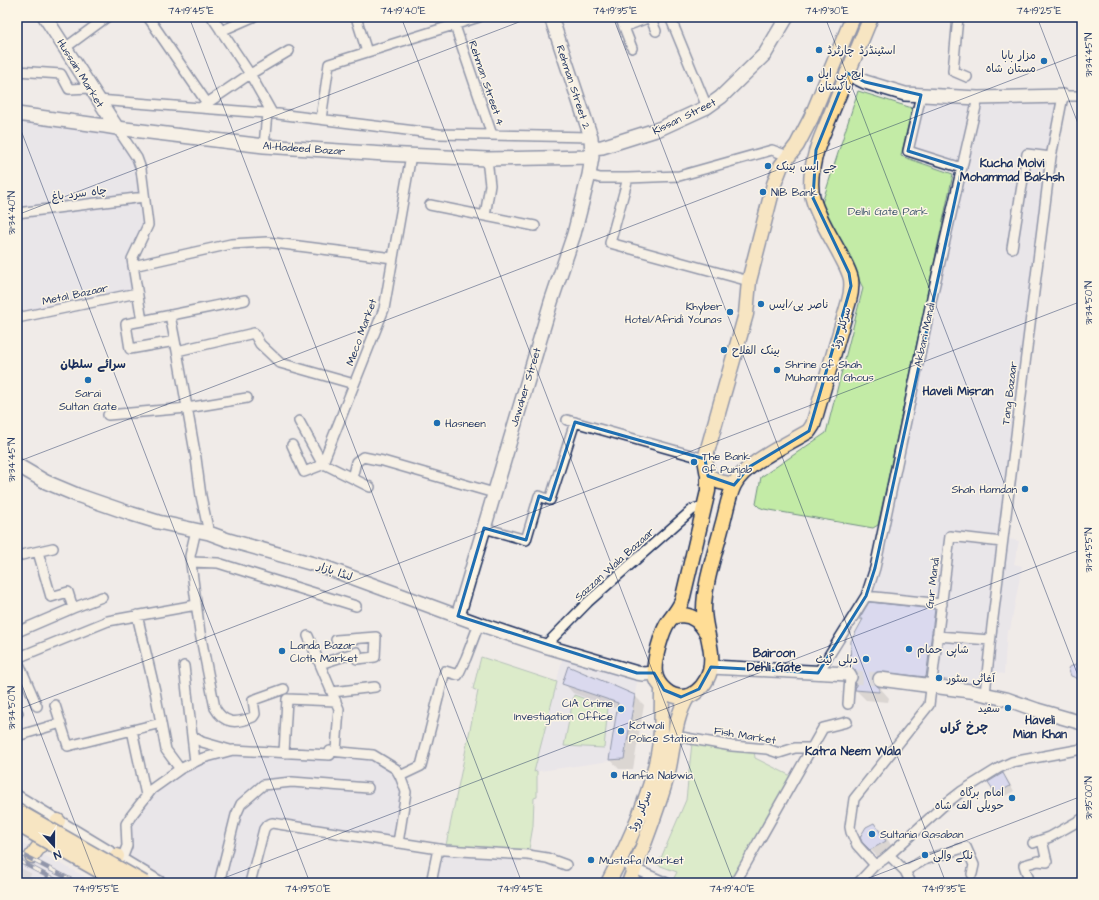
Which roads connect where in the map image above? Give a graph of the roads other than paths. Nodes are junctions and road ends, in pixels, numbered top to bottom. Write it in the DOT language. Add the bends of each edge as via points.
graph roads {
  1 [pos="46,17"];
  2 [pos="107,17"];
  3 [pos="148,17"];
  4 [pos="212,17"];
  5 [pos="253,17"];
  6 [pos="356,17"];
  7 [pos="479,17"];
  8 [pos="551,17"];
  9 [pos="620,17"];
  10 [pos="650,17"];
  11 [pos="670,17"];
  12 [pos="787,17"];
  13 [pos="853,17"];
  14 [pos="871,17"];
  15 [pos="958,17"];
  16 [pos="453,21"];
  17 [pos="624,27"];
  18 [pos="221,31"];
  19 [pos="656,31"];
  20 [pos="65,48"];
  21 [pos="632,48"];
  22 [pos="288,51"];
  23 [pos="368,52"];
  24 [pos="17,71"];
  25 [pos="847,73"];
  26 [pos="250,74"];
  27 [pos="967,77"];
  28 [pos="90,88"];
  29 [pos="921,95"];
  30 [pos="1063,96"];
  31 [pos="1082,96"];
  32 [pos="978,98"];
  33 [pos="98,100"];
  34 [pos="203,105"];
  35 [pos="707,107"];
  36 [pos="270,113"];
  37 [pos="17,114"];
  38 [pos="321,119"];
  39 [pos="117,128"];
  40 [pos="492,135"];
  41 [pos="797,145"];
  42 [pos="264,146"];
  43 [pos="592,148"];
  44 [pos="816,150"];
  45 [pos="411,155"];
  46 [pos="788,156"];
  47 [pos="1051,157"];
  48 [pos="487,159"];
  49 [pos="962,168"];
  50 [pos="589,175"];
  51 [pos="628,178"];
  52 [pos="144,197"];
  53 [pos="430,205"];
  54 [pos="17,213"];
  55 [pos="485,216"];
  56 [pos="535,226"];
  57 [pos="1012,248"];
  58 [pos="393,258"];
  59 [pos="133,266"];
  60 [pos="749,281"];
  61 [pos="137,292"];
  62 [pos="245,300"];
  63 [pos="170,315"];
  64 [pos="17,318"];
  65 [pos="142,321"];
  66 [pos="175,341"];
  67 [pos="177,351"];
  68 [pos="354,384"];
  69 [pos="247,398"];
  70 [pos="187,408"];
  71 [pos="108,415"];
  72 [pos="299,421"];
  73 [pos="292,445"];
  74 [pos="705,459"];
  75 [pos="322,463"];
  76 [pos="17,465"];
  77 [pos="708,476"];
  78 [pos="352,478"];
  79 [pos="734,485"];
  80 [pos="370,487"];
  81 [pos="494,493"];
  82 [pos="704,509"];
  83 [pos="484,528"];
  84 [pos="196,530"];
  85 [pos="209,533"];
  86 [pos="1002,542"];
  87 [pos="53,548"];
  88 [pos="38,552"];
  89 [pos="17,556"];
  90 [pos="191,562"];
  91 [pos="866,596"];
  92 [pos="102,597"];
  93 [pos="196,604"];
  94 [pos="942,604"];
  95 [pos="356,606"];
  96 [pos="73,608"];
  97 [pos="137,615"];
  98 [pos="458,616"];
  99 [pos="673,617"];
  100 [pos="479,624"];
  101 [pos="17,632"];
  102 [pos="308,636"];
  103 [pos="708,636"];
  104 [pos="937,636"];
  105 [pos="336,640"];
  106 [pos="990,640"];
  107 [pos="545,646"];
  108 [pos="17,659"];
  109 [pos="320,664"];
  110 [pos="184,666"];
  111 [pos="711,667"];
  112 [pos="655,673"];
  113 [pos="818,673"];
  114 [pos="850,677"];
  115 [pos="880,679"];
  116 [pos="931,685"];
  117 [pos="375,687"];
  118 [pos="662,687"];
  119 [pos="284,689"];
  120 [pos="985,694"];
  121 [pos="688,696"];
  122 [pos="334,697"];
  123 [pos="848,704"];
  124 [pos="55,705"];
  125 [pos="37,706"];
  126 [pos="847,722"];
  127 [pos="61,723"];
  128 [pos="161,723"];
  129 [pos="1082,723"];
  130 [pos="132,730"];
  131 [pos="17,736"];
  132 [pos="192,736"];
  133 [pos="675,736"];
  134 [pos="812,748"];
  135 [pos="1082,749"];
  136 [pos="232,751"];
  137 [pos="336,751"];
  138 [pos="284,753"];
  139 [pos="195,762"];
  140 [pos="180,769"];
  141 [pos="400,776"];
  142 [pos="368,788"];
  143 [pos="17,795"];
  144 [pos="146,795"];
  145 [pos="17,811"];
  146 [pos="1082,818"];
  147 [pos="58,821"];
  148 [pos="17,824"];
  149 [pos="17,831"];
  150 [pos="398,843"];
  151 [pos="41,844"];
  152 [pos="438,849"];
  153 [pos="889,855"];
  154 [pos="32,856"];
  155 [pos="120,857"];
  156 [pos="619,862"];
  157 [pos="566,865"];
  158 [pos="875,865"];
  159 [pos="136,867"];
  160 [pos="635,869"];
  161 [pos="905,871"];
  162 [pos="972,874"];
  163 [pos="107,882"];
  164 [pos="121,883"];
  165 [pos="125,883"];
  166 [pos="144,883"];
  167 [pos="163,883"];
  168 [pos="219,883"];
  169 [pos="250,883"];
  170 [pos="431,883"];
  171 [pos="608,883"];
  172 [pos="629,883"];
  173 [pos="667,883"];
  174 [pos="735,883"];
  175 [pos="858,883"];
  176 [pos="911,883"];
  177 [pos="1030,883"];
  1 -- 20 [label="street, Hussain Market"];
  2 -- 20 [label="street"];
  3 -- 34 [label="street"];
  4 -- 18 [label="street"];
  5 -- 18 [label="street"];
  6 -- 23 [label="street"];
  7 -- 16 [label="street"];
  8 -- 43 [label="street, Rehman Street 2"];
  9 -- 17 [label="street"];
  10 -- 17 [label="street"];
  10 -- 19 [label="street"];
  11 -- 35 [label="street"];
  12 -- 35 [label="street, Kissan Street" via="765,54 721,97"];
  13 -- 41 [label="main road" via="819,102"];
  14 -- 25 [label="main road, سرکلر روڈ"];
  15 -- 27 [label="street" via="953,71"];
  16 -- 23 [label="street"];
  16 -- 40 [label="street, Rehman Street 4"];
  17 -- 21 [label="street"];
  18 -- 26 [label="street"];
  20 -- 28 [label="street, Hussain Market"];
  22 -- 26 [label="street"];
  23 -- 38 [label="street" via="329,64"];
  24 -- 28 [label="street" via="61,74 69,89"];
  25 -- 29 [label="street" via="865,82 905,94"];
  25 -- 44 [label="main road, سرکلر روڈ"];
  26 -- 34 [label="street"];
  26 -- 36 [label="street"];
  28 -- 33 [label="street, Hussain Market"];
  29 -- 32 [label="street"];
  29 -- 49 [label="street" via="908,151"];
  30 -- 31 [label="street"];
  30 -- 32 [label="street"];
  30 -- 47 [label="street, Tang Bazaar"];
  32 -- 49 [label="street, Akbari Mandi"];
  33 -- 34 [label="street"];
  33 -- 39 [label="street, Hussain Market"];
  34 -- 36 [label="street"];
  35 -- 43 [label="street, Kissan Street" via="660,129"];
  36 -- 38 [label="street"];
  36 -- 42 [label="street"];
  37 -- 39 [label="street, Al-Hadeed Bazar"];
  38 -- 40 [label="street" via="438,134"];
  39 -- 42 [label="street, Al-Hadeed Bazar"];
  39 -- 52 [label="street" via="137,158"];
  40 -- 43 [label="street"];
  41 -- 44 [label="main road"];
  41 -- 46 [label="main road"];
  42 -- 45 [label="street, Al-Hadeed Bazar"];
  43 -- 48 [label="street, Al-Hadeed Bazar"];
  43 -- 50 [label="street, Jawaher Street"];
  44 -- 79 [label="main road, سرکلر روڈ" via="812,173 812,198 849,273 849,301 813,426 809,431 749,467"];
  45 -- 48 [label="street, Al-Hadeed Bazar"];
  45 -- 58 [label="street, Meco Market"];
  46 -- 51 [label="street" via="772,150 679,176"];
  46 -- 60 [label="main road" via="774,184"];
  47 -- 57 [label="street" via="1027,154"];
  47 -- 86 [label="street, Tang Bazaar"];
  48 -- 55 [label="street" via="490,185"];
  49 -- 91 [label="street, Akbari Mandi" via="875,568"];
  50 -- 51 [label="street" via="600,178"];
  50 -- 81 [label="street, Jawaher Street" via="574,234"];
  51 -- 60 [label="street" via="610,243"];
  52 -- 54 [label="street, چاہ سرد باغ"];
  52 -- 59 [label="street" via="148,225 132,259"];
  53 -- 55 [label="street"];
  55 -- 56 [label="street"];
  58 -- 59 [label="street" via="267,242 231,244"];
  58 -- 68 [label="street, Meco Market" via="384,309"];
  59 -- 61 [label="street"];
  60 -- 74 [label="main road" via="746,314"];
  61 -- 64 [label="street, Metal Bazaar"];
  61 -- 65 [label="street"];
  62 -- 63 [label="street"];
  63 -- 65 [label="street"];
  63 -- 66 [label="street"];
  65 -- 66 [label="street" via="126,324 130,349"];
  66 -- 67 [label="street"];
  67 -- 68 [label="street" via="254,333 260,344 280,363"];
  67 -- 70 [label="street"];
  68 -- 75 [label="street, Meco Market"];
  69 -- 70 [label="street"];
  70 -- 71 [label="street"];
  70 -- 85 [label="street"];
  72 -- 75 [label="street"];
  73 -- 75 [label="street" via="304,472"];
  74 -- 77 [label="main road"];
  74 -- 83 [label="street" via="571,421 550,500 539,496 526,540"];
  75 -- 78 [label="street"];
  76 -- 84 [label="street, لنڈا بازار" via="46,482 77,495 158,522"];
  77 -- 79 [label="main road"];
  77 -- 82 [label="main road"];
  78 -- 80 [label="street"];
  78 -- 81 [label="street" via="356,462 363,457"];
  79 -- 103 [label="main road, سرکلر روڈ" via="705,597 704,613"];
  81 -- 83 [label="street, Jawaher Street"];
  82 -- 99 [label="main road" via="682,601"];
  82 -- 107 [label="street, Sazzan Wala Bazaar" via="692,510 588,602"];
  83 -- 98 [label="street, Jawaher Street"];
  84 -- 85 [label="street, لنڈا بازار"];
  84 -- 90 [label="street"];
  85 -- 98 [label="street, لنڈا بازار" via="324,566"];
  86 -- 94 [label="street, Gur Mandi" via="950,536"];
  86 -- 106 [label="street, Tang Bazaar"];
  87 -- 88 [label="street"];
  88 -- 89 [label="street"];
  88 -- 96 [label="street" via="51,597 68,592"];
  90 -- 93 [label="street"];
  90 -- 95 [label="street" via="218,563"];
  91 -- 94 [label="street"];
  91 -- 113 [label="street, Akbari Mandi"];
  92 -- 96 [label="street"];
  93 -- 97 [label="street"];
  93 -- 119 [label="street" via="210,687 219,716 237,721 253,717 253,700"];
  94 -- 104 [label="street, Gur Mandi"];
  96 -- 101 [label="street"];
  97 -- 108 [label="street" via="108,621"];
  97 -- 128 [label="street" via="156,691"];
  98 -- 100 [label="street, لنڈا بازار"];
  99 -- 103 [label="main road, سرکلر روڈ" via="686,615 694,618"];
  99 -- 112 [label="main road" via="663,636 655,662"];
  100 -- 107 [label="street, لنڈا بازار"];
  100 -- 141 [label="street" via="458,674 445,672 420,766"];
  102 -- 109 [label="street"];
  103 -- 111 [label="main road, سرکلر روڈ"];
  104 -- 106 [label="street"];
  104 -- 116 [label="street, Gur Mandi"];
  105 -- 109 [label="street" via="376,637 375,657 357,659 357,652"];
  106 -- 120 [label="street, Tang Bazaar"];
  107 -- 112 [label="street, لنڈا بازار" via="637,674"];
  108 -- 125 [label="street"];
  109 -- 122 [label="street"];
  110 -- 132 [label="street"];
  111 -- 113 [label="street"];
  111 -- 121 [label="main road, سرکلر روڈ" via="703,685"];
  112 -- 118 [label="main road, سرکلر روڈ"];
  113 -- 114 [label="street" via="848,674"];
  114 -- 123 [label="street"];
  115 -- 116 [label="street"];
  116 -- 120 [label="street"];
  116 -- 158 [label="street, Gur Mandi" via="928,705 854,799 851,832 857,845"];
  117 -- 122 [label="street"];
  118 -- 121 [label="main road" via="673,696"];
  118 -- 156 [label="main road, سرکلر روڈ" via="661,732 656,762 644,801"];
  120 -- 129 [label="street"];
  121 -- 133 [label="main road, سرکلر روڈ" via="679,713"];
  122 -- 137 [label="street" via="339,709"];
  122 -- 138 [label="street" via="287,699"];
  124 -- 127 [label="street"];
  126 -- 134 [label="street" via="823,728"];
  127 -- 130 [label="street" via="68,746"];
  127 -- 131 [label="street"];
  128 -- 130 [label="street"];
  128 -- 140 [label="street" via="166,750"];
  130 -- 144 [label="street"];
  132 -- 136 [label="street" via="202,742"];
  132 -- 139 [label="street"];
  133 -- 134 [label="street, Fish Market" via="767,749 779,753 795,748"];
  133 -- 160 [label="main road, سرکلر روڈ" via="659,804"];
  134 -- 174 [label="street"];
  135 -- 153 [label="street" via="1012,762 999,768 944,805"];
  136 -- 138 [label="street"];
  136 -- 139 [label="street"];
  137 -- 138 [label="street" via="330,751 330,755"];
  137 -- 141 [label="street" via="373,755 396,769"];
  139 -- 140 [label="street"];
  140 -- 144 [label="street"];
  141 -- 150 [label="street" via="406,792"];
  142 -- 168 [label="street" via="292,782 263,785 238,809"];
  143 -- 147 [label="street"];
  144 -- 155 [label="street" via="126,824 127,846"];
  145 -- 166 [label="main road, bridge"];
  146 -- 177 [label="street" via="1050,837 1038,841 1047,862 1038,861 1024,865"];
  147 -- 151 [label="main road"];
  147 -- 155 [label="street"];
  148 -- 164 [label="main road, bridge"];
  149 -- 151 [label="street"];
  150 -- 152 [label="street"];
  150 -- 169 [label="street" via="272,823 264,829"];
  151 -- 154 [label="main road"];
  151 -- 163 [label="street"];
  152 -- 157 [label="street" via="528,855"];
  152 -- 170 [label="street"];
  153 -- 158 [label="street"];
  153 -- 161 [label="street"];
  155 -- 159 [label="street"];
  155 -- 163 [label="main road"];
  156 -- 160 [label="street"];
  156 -- 171 [label="main road, سرکلر روڈ"];
  158 -- 175 [label="street"];
  159 -- 165 [label="street"];
  159 -- 167 [label="street"];
  160 -- 172 [label="main road, سرکلر روڈ"];
  160 -- 173 [label="street"];
  161 -- 162 [label="street" via="924,860 966,847 974,865"];
  161 -- 176 [label="street"];
}
